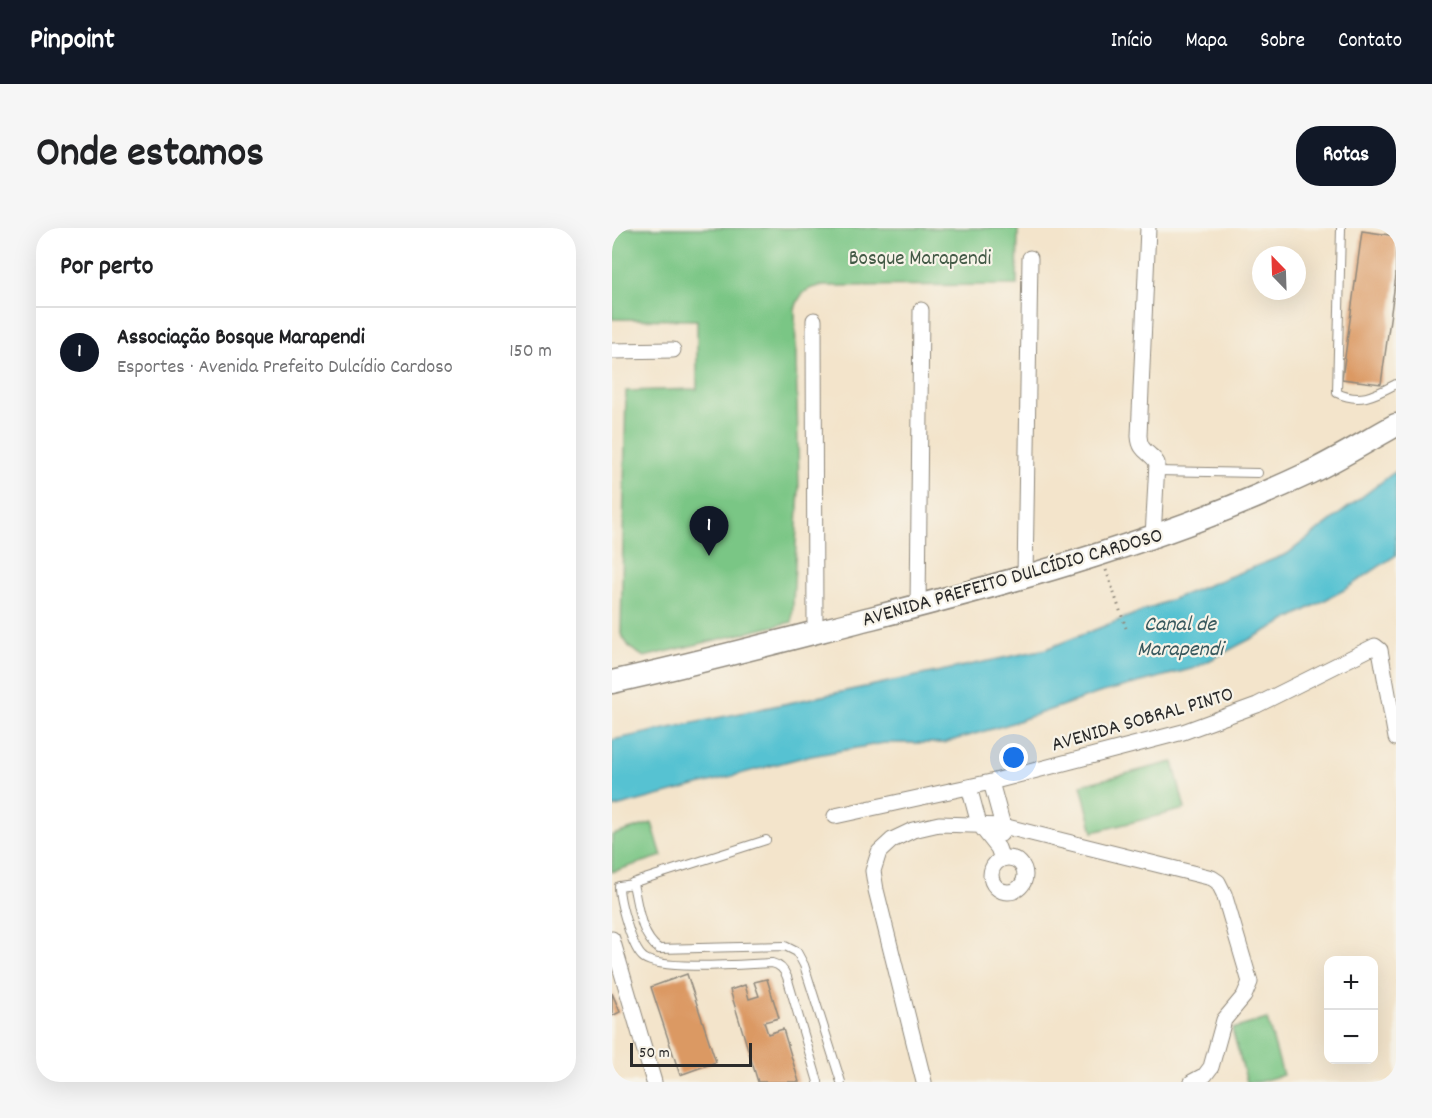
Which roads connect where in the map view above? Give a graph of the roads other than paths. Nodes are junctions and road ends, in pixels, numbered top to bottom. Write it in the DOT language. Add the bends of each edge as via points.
graph roads {
  1 [pos="1148,228"];
  2 [pos="1341,228"];
  3 [pos="1030,258"];
  4 [pos="921,309"];
  5 [pos="814,320"];
  6 [pos="673,350"];
  7 [pos="612,351"];
  8 [pos="1396,384"];
  9 [pos="1396,425"];
  10 [pos="1158,471"];
  11 [pos="1258,473"];
  12 [pos="1154,537"];
  13 [pos="1025,577"];
  14 [pos="918,606"];
  15 [pos="815,632"];
  16 [pos="612,682"];
  17 [pos="1396,738"];
  18 [pos="991,782"];
  19 [pos="969,787"];
  20 [pos="835,816"];
  21 [pos="979,824"];
  22 [pos="1003,826"];
  23 [pos="766,840"];
  24 [pos="632,883"];
  25 [pos="613,943"];
  26 [pos="654,1082"];
  27 [pos="819,1082"];
  28 [pos="841,1082"];
  29 [pos="924,1082"];
  30 [pos="1192,1082"];
  1 -- 10 [label="street" via="1139,436"];
  2 -- 8 [label="lane" via="1337,393 1369,398"];
  3 -- 13 [label="street"];
  4 -- 14 [label="street"];
  5 -- 15 [label="street"];
  6 -- 7 [label="street"];
  9 -- 12 [label="street, AVENIDA PREFEITO DULCÍDIO CARDOSO" via="1310,472"];
  10 -- 11 [label="lane"];
  10 -- 12 [label="street"];
  12 -- 13 [label="street, AVENIDA PREFEITO DULCÍDIO CARDOSO"];
  13 -- 14 [label="street, AVENIDA PREFEITO DULCÍDIO CARDOSO"];
  14 -- 15 [label="street, AVENIDA PREFEITO DULCÍDIO CARDOSO"];
  15 -- 16 [label="street, AVENIDA PREFEITO DULCÍDIO CARDOSO"];
  17 -- 18 [label="street, AVENIDA SOBRAL PINTO" via="1379,648 1373,647 1232,716 1105,754"];
  18 -- 19 [label="street, AVENIDA SOBRAL PINTO"];
  18 -- 22 [label="street"];
  19 -- 20 [label="street, AVENIDA SOBRAL PINTO"];
  19 -- 21 [label="street"];
  21 -- 22 [label="street"];
  21 -- 22 [label="street" via="1000,854"];
  21 -- 29 [label="street" via="939,824 913,830 892,840 879,852 873,871"];
  22 -- 30 [label="street" via="1218,882 1250,982 1224,1020 1211,1067"];
  23 -- 24 [label="lane"];
  24 -- 27 [label="lane" via="618,888 634,945 648,961 673,965 772,963 782,968"];
  24 -- 28 [label="lane" via="646,936 659,949 785,946 797,952"];
  25 -- 26 [label="street"];
}
